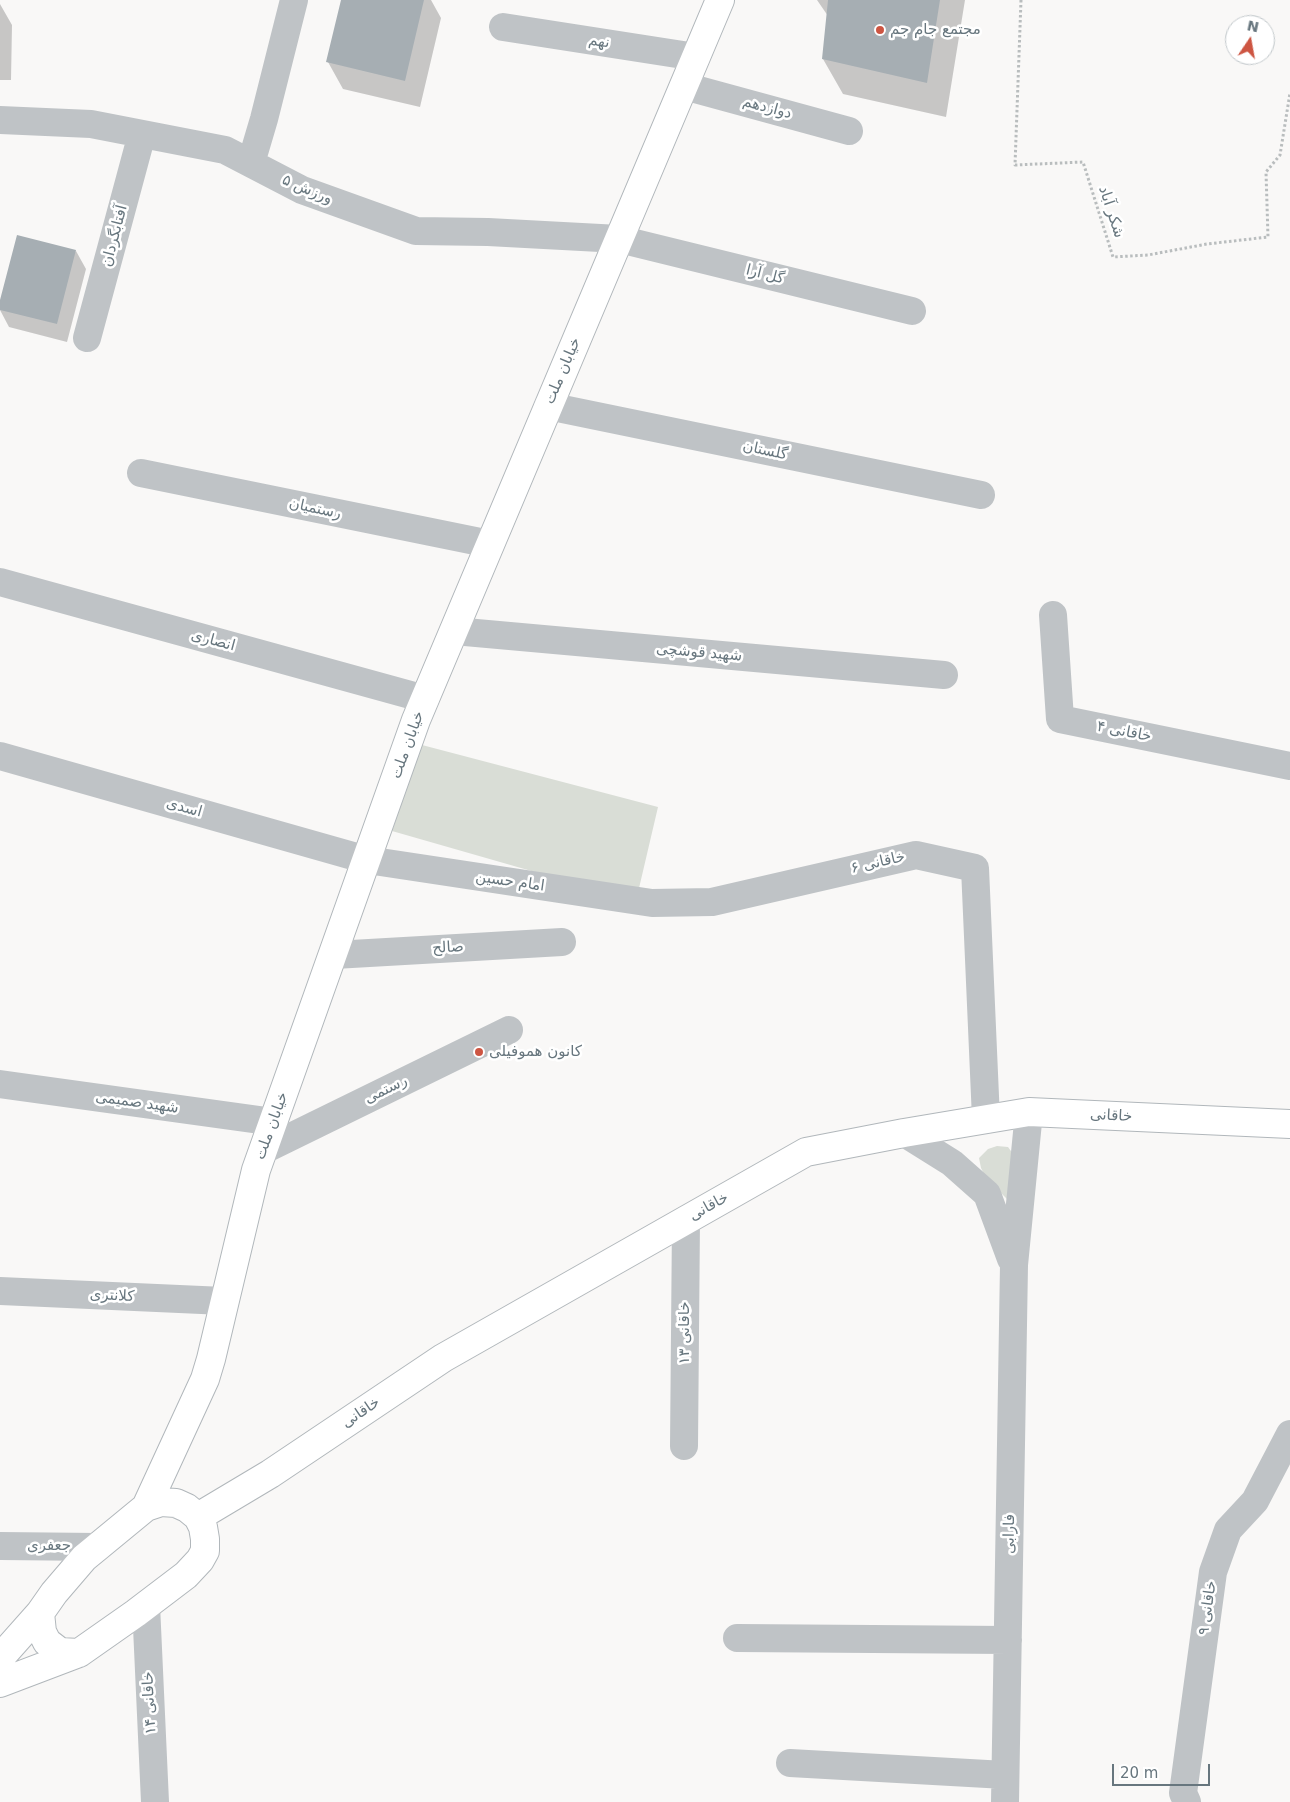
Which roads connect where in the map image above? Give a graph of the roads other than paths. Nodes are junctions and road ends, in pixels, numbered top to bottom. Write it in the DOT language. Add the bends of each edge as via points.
graph roads {
  1 [pos="294,0"];
  2 [pos="720,0"];
  3 [pos="503,27"];
  4 [pos="696,57"];
  5 [pos="684,86"];
  6 [pos="0,120"];
  7 [pos="849,130"];
  8 [pos="142,134"];
  9 [pos="251,163"];
  10 [pos="619,239"];
  11 [pos="912,312"];
  12 [pos="87,338"];
  13 [pos="548,406"];
  14 [pos="141,473"];
  15 [pos="981,496"];
  16 [pos="490,544"];
  17 [pos="0,582"];
  18 [pos="1053,615"];
  19 [pos="454,631"];
  20 [pos="944,675"];
  21 [pos="425,699"];
  22 [pos="0,756"];
  23 [pos="1290,766"];
  24 [pos="367,860"];
  25 [pos="652,903"];
  26 [pos="562,942"];
  27 [pos="334,955"];
  28 [pos="509,1030"];
  29 [pos="0,1084"];
  30 [pos="1029,1112"];
  31 [pos="986,1119"];
  32 [pos="274,1122"];
  33 [pos="1290,1124"];
  34 [pos="904,1133"];
  35 [pos="264,1150"];
  36 [pos="686,1220"];
  37 [pos="1014,1265"];
  38 [pos="0,1291"];
  39 [pos="224,1301"];
  40 [pos="1290,1434"];
  41 [pos="684,1446"];
  42 [pos="146,1507"];
  43 [pos="198,1517"];
  44 [pos="0,1546"];
  45 [pos="98,1547"];
  46 [pos="146,1605"];
  47 [pos="40,1613"];
  48 [pos="737,1638"];
  49 [pos="1008,1640"];
  50 [pos="80,1652"];
  51 [pos="0,1658"];
  52 [pos="0,1683"];
  53 [pos="790,1763"];
  54 [pos="1006,1775"];
  55 [pos="155,1802"];
  56 [pos="1005,1802"];
  57 [pos="1187,1802"];
  1 -- 9 [label="street"];
  2 -- 4 [label="main road, خیابان ملت"];
  3 -- 4 [label="street, نهم"];
  4 -- 5 [label="main road, خیابان ملت"];
  5 -- 7 [label="street, دوازدهم"];
  5 -- 10 [label="main road, خیابان ملت"];
  6 -- 8 [label="street, ورزش ۵" via="91,124"];
  8 -- 9 [label="street, ورزش ۵" via="225,150"];
  8 -- 12 [label="street, آفتابگردان"];
  9 -- 10 [label="street, ورزش ۵" via="302,190 416,231"];
  10 -- 11 [label="street, گل آرا"];
  10 -- 13 [label="main road, خیابان ملت"];
  13 -- 15 [label="street, گلستان"];
  13 -- 16 [label="main road, خیابان ملت"];
  14 -- 16 [label="street, رستمیان"];
  16 -- 19 [label="main road, خیابان ملت"];
  17 -- 21 [label="street, انصاری"];
  18 -- 23 [label="street, خاقانی ۴" via="1060,719"];
  19 -- 20 [label="street, شهید قوشچی"];
  19 -- 21 [label="main road, خیابان ملت"];
  21 -- 24 [label="main road, خیابان ملت"];
  22 -- 24 [label="street, اسدی"];
  24 -- 25 [label="street, امام حسین"];
  24 -- 27 [label="main road, خیابان ملت"];
  25 -- 31 [label="street, خاقانی ۶" via="712,902 916,855 975,868"];
  26 -- 27 [label="street, صالح"];
  27 -- 32 [label="main road, خیابان ملت"];
  28 -- 35 [label="street, رستمی"];
  29 -- 32 [label="street, شهید صمیمی"];
  30 -- 31 [label="main road, خاقانی"];
  30 -- 33 [label="main road, خاقانی"];
  30 -- 37 [label="street, فارابی"];
  31 -- 34 [label="main road, خاقانی"];
  32 -- 35 [label="main road, خیابان ملت"];
  34 -- 36 [label="main road, خاقانی" via="806,1152"];
  34 -- 37 [label="street, فارابی" via="952,1163 987,1194"];
  35 -- 39 [label="main road, خیابان ملت" via="256,1170"];
  36 -- 41 [label="street, خاقانی ۱۳"];
  36 -- 43 [label="main road, خاقانی" via="443,1358 270,1474"];
  37 -- 49 [label="street, فارابی"];
  38 -- 39 [label="street, کلانتری"];
  39 -- 42 [label="main road, خیابان ملت" via="205,1379"];
  40 -- 57 [label="street, خاقانی ٩" via="1255,1501 1228,1530 1213,1572 1184,1793"];
  42 -- 43 [label="main road" via="161,1502 176,1503"];
  42 -- 45 [label="main road"];
  43 -- 46 [label="main road" via="205,1539 205,1551 200,1560 186,1575"];
  44 -- 45 [label="street, جعفری"];
  45 -- 47 [label="main road" via="84,1558"];
  46 -- 50 [label="main road"];
  46 -- 55 [label="street, خاقانی ۱۴"];
  47 -- 50 [label="main road" via="46,1642 60,1652"];
  47 -- 51 [label="main road"];
  48 -- 49 [label="street"];
  49 -- 54 [label="street, فارابی"];
  50 -- 52 [label="main road"];
  53 -- 54 [label="street"];
  54 -- 56 [label="street, فارابی"];
}
